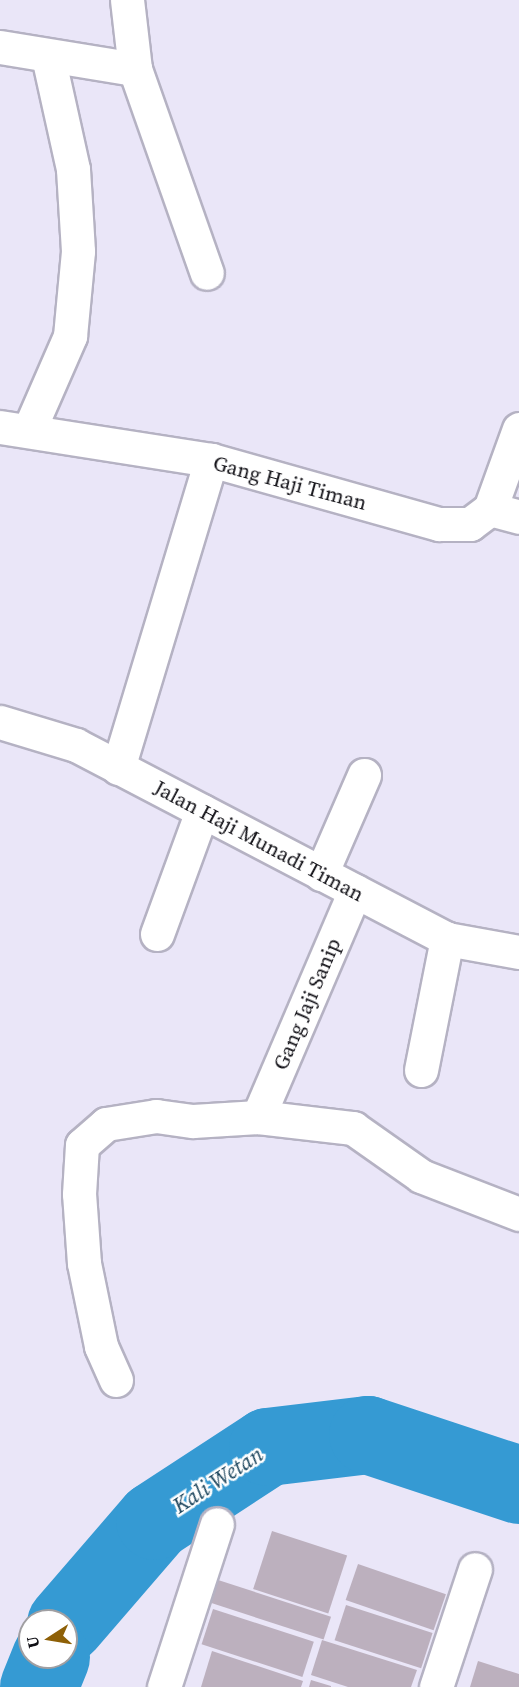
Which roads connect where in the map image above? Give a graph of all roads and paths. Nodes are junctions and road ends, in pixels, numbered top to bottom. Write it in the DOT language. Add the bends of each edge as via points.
graph roads {
  1 [pos="127,0"];
  2 [pos="0,47"];
  3 [pos="48,56"];
  4 [pos="135,69"];
  5 [pos="207,273"];
  6 [pos="15,428"];
  7 [pos="519,429"];
  8 [pos="211,460"];
  9 [pos="505,513"];
  10 [pos="0,722"];
  11 [pos="118,768"];
  12 [pos="364,775"];
  13 [pos="202,811"];
  14 [pos="321,873"];
  15 [pos="355,891"];
  16 [pos="157,934"];
  17 [pos="447,939"];
  18 [pos="519,952"];
  19 [pos="421,1070"];
  20 [pos="258,1118"];
  21 [pos="519,1214"];
  22 [pos="116,1380"];
  23 [pos="217,1524"];
  24 [pos="476,1569"];
  25 [pos="164,1687"];
  26 [pos="436,1687"];
  1 -- 4 [label="street"];
  2 -- 3 [label="street"];
  3 -- 4 [label="street"];
  3 -- 6 [label="street" via="73,169 78,251 70,336"];
  4 -- 5 [label="street"];
  6 -- 8 [label="street, Gang Haji Timan"];
  7 -- 9 [label="street, Gang Haji Timan"];
  8 -- 9 [label="street, Gang Haji Timan" via="439,524 470,524"];
  8 -- 11 [label="street"];
  10 -- 11 [label="street, Jalan Haji Munadi Timan" via="76,745"];
  11 -- 13 [label="street, Jalan Haji Munadi Timan"];
  12 -- 14 [label="street"];
  13 -- 14 [label="street, Jalan Haji Munadi Timan"];
  13 -- 16 [label="street"];
  14 -- 15 [label="street, Jalan Haji Munadi Timan"];
  15 -- 17 [label="street, Jalan Haji Munadi Timan"];
  15 -- 20 [label="street, Gang Jaji Sanip"];
  17 -- 18 [label="street, Jalan Haji Munadi Timan"];
  17 -- 19 [label="street"];
  20 -- 21 [label="street" via="352,1128 421,1176"];
  20 -- 22 [label="street" via="194,1121 156,1116 106,1124 82,1146 84,1263 101,1346"];
  23 -- 25 [label="street"];
  24 -- 26 [label="street"];
}
